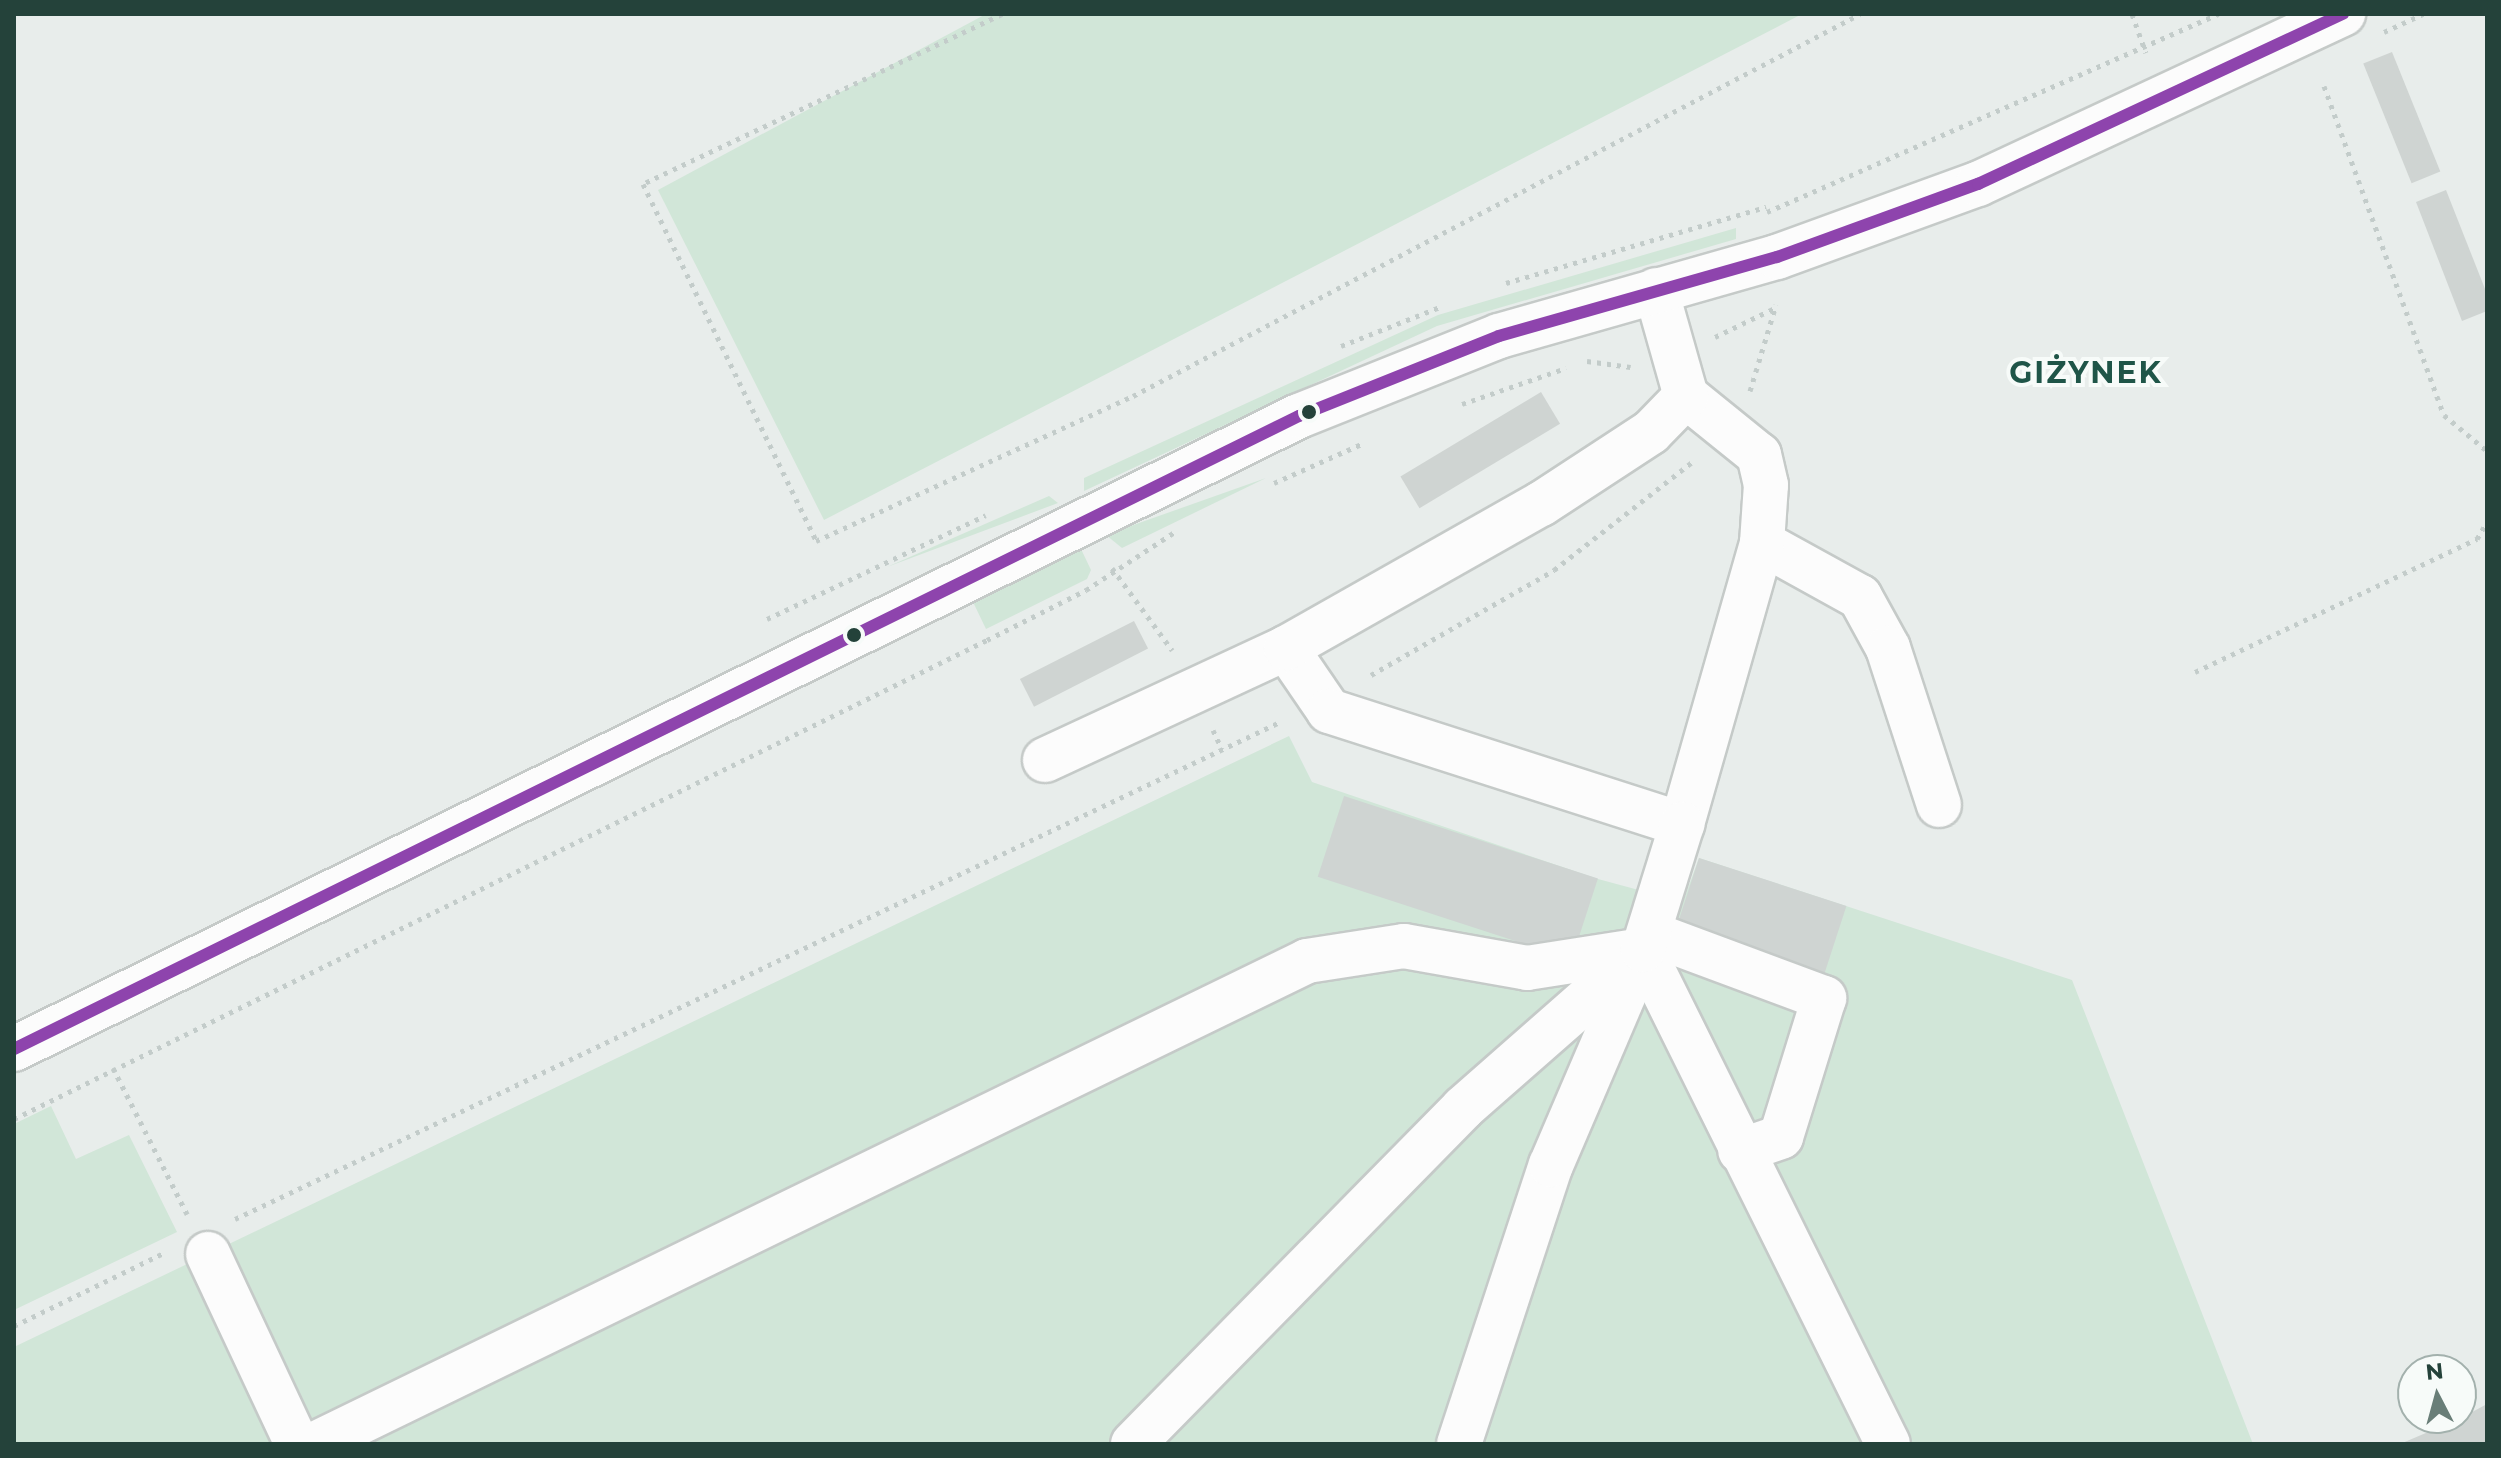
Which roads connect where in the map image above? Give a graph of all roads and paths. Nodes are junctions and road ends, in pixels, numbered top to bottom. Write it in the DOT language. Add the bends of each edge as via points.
graph roads {
  1 [pos="1002,14"];
  2 [pos="1860,14"];
  3 [pos="2423,14"];
  4 [pos="2361,24"];
  5 [pos="2324,86"];
  6 [pos="1656,290"];
  7 [pos="1789,302"];
  8 [pos="1679,377"];
  9 [pos="1445,410"];
  10 [pos="1375,438"];
  11 [pos="2487,451"];
  12 [pos="1263,488"];
  13 [pos="1084,521"];
  14 [pos="2487,522"];
  15 [pos="1180,529"];
  16 [pos="1762,543"];
  17 [pos="1113,569"];
  18 [pos="1286,648"];
  19 [pos="2195,672"];
  20 [pos="1195,690"];
  21 [pos="1222,749"];
  22 [pos="1045,760"];
  23 [pos="1939,805"];
  24 [pos="1682,824"];
  25 [pos="1646,942"];
  26 [pos="14,1049"];
  27 [pos="113,1068"];
  28 [pos="14,1119"];
  29 [pos="1740,1151"];
  30 [pos="208,1254"];
  31 [pos="297,1444"];
  32 [pos="315,1444"];
  33 [pos="1133,1444"];
  34 [pos="1459,1444"];
  35 [pos="1888,1444"];
  1 -- 2 [label="path" via="643,184 816,541 1133,396"];
  3 -- 4 [label="path"];
  4 -- 6 [label="street" via="1978,184 1777,257"];
  5 -- 11 [label="path" via="2444,415"];
  6 -- 8 [label="street"];
  6 -- 13 [label="street" via="1405,372"];
  7 -- 8 [label="path"];
  8 -- 9 [label="path" via="1587,361"];
  8 -- 16 [label="street" via="1759,455 1766,485"];
  8 -- 18 [label="street" via="1651,432 1541,504"];
  10 -- 12 [label="path"];
  13 -- 17 [label="path"];
  13 -- 26 [label="street"];
  14 -- 19 [label="path" via="2477,539"];
  15 -- 17 [label="path"];
  16 -- 23 [label="street" via="1860,597 1888,648"];
  16 -- 24 [label="street"];
  17 -- 20 [label="path"];
  17 -- 27 [label="path" via="987,640"];
  18 -- 20 [label="street"];
  18 -- 24 [label="street" via="1329,711"];
  20 -- 21 [label="path"];
  20 -- 22 [label="street"];
  24 -- 25 [label="street"];
  25 -- 29 [label="street"];
  25 -- 29 [label="street" via="1824,998 1781,1137"];
  25 -- 32 [label="street" via="1527,968 1404,946 1307,961"];
  25 -- 33 [label="street" via="1463,1108"];
  25 -- 34 [label="street" via="1551,1165"];
  27 -- 28 [label="path"];
  27 -- 30 [label="path"];
  29 -- 35 [label="street"];
  30 -- 31 [label="street"];
}
